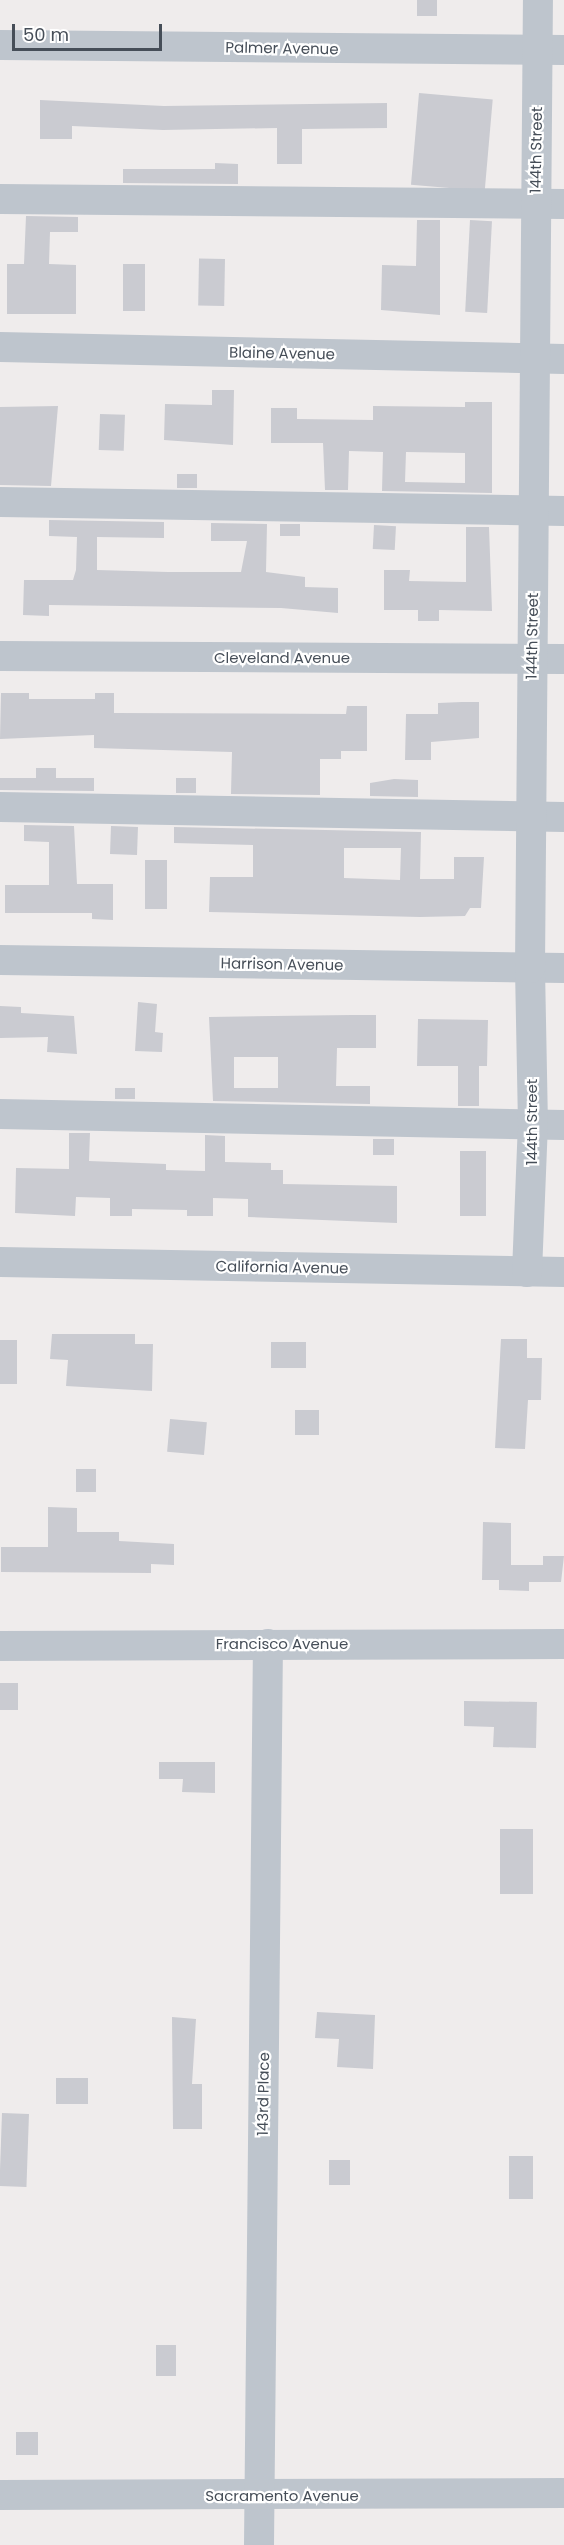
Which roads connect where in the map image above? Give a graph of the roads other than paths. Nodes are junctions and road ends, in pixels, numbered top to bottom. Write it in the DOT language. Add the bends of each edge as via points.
graph roads {
  1 [pos="538,0"];
  2 [pos="0,45"];
  3 [pos="551,50"];
  4 [pos="0,199"];
  5 [pos="550,204"];
  6 [pos="0,347"];
  7 [pos="534,358"];
  8 [pos="564,359"];
  9 [pos="0,502"];
  10 [pos="533,511"];
  11 [pos="564,512"];
  12 [pos="0,656"];
  13 [pos="532,658"];
  14 [pos="564,659"];
  15 [pos="0,807"];
  16 [pos="531,816"];
  17 [pos="564,817"];
  18 [pos="0,960"];
  19 [pos="530,968"];
  20 [pos="564,969"];
  21 [pos="0,1114"];
  22 [pos="533,1125"];
  23 [pos="564,1125"];
  24 [pos="0,1262"];
  25 [pos="527,1272"];
  26 [pos="564,1272"];
  27 [pos="268,1644"];
  28 [pos="564,1644"];
  29 [pos="0,1646"];
  30 [pos="564,2493"];
  31 [pos="0,2495"];
  32 [pos="259,2496"];
  33 [pos="259,2545"];
  1 -- 3 [label="street, 144th Street"];
  2 -- 3 [label="street, Palmer Avenue"];
  3 -- 5 [label="street, 144th Street"];
  4 -- 5 [label="street"];
  5 -- 7 [label="street, 144th Street"];
  6 -- 7 [label="street, Blaine Avenue"];
  7 -- 8 [label="street, Blaine Avenue"];
  7 -- 10 [label="street, 144th Street"];
  9 -- 10 [label="street"];
  10 -- 11 [label="street"];
  10 -- 13 [label="street, 144th Street"];
  12 -- 13 [label="street, Cleveland Avenue"];
  13 -- 14 [label="street, Cleveland Avenue"];
  13 -- 16 [label="street, 144th Street"];
  15 -- 16 [label="street"];
  16 -- 17 [label="street"];
  16 -- 19 [label="street, 144th Street"];
  18 -- 19 [label="street, Harrison Avenue"];
  19 -- 20 [label="street, Harrison Avenue"];
  19 -- 22 [label="street, 144th Street"];
  21 -- 22 [label="street"];
  22 -- 23 [label="street"];
  22 -- 25 [label="street, 144th Street"];
  24 -- 25 [label="street, California Avenue"];
  25 -- 26 [label="street, California Avenue"];
  27 -- 28 [label="street, Francisco Avenue"];
  27 -- 29 [label="street, Francisco Avenue"];
  27 -- 32 [label="street, 143rd Place"];
  30 -- 32 [label="street, Sacramento Avenue"];
  31 -- 32 [label="street, Sacramento Avenue"];
  32 -- 33 [label="street, 143rd Place"];
}
